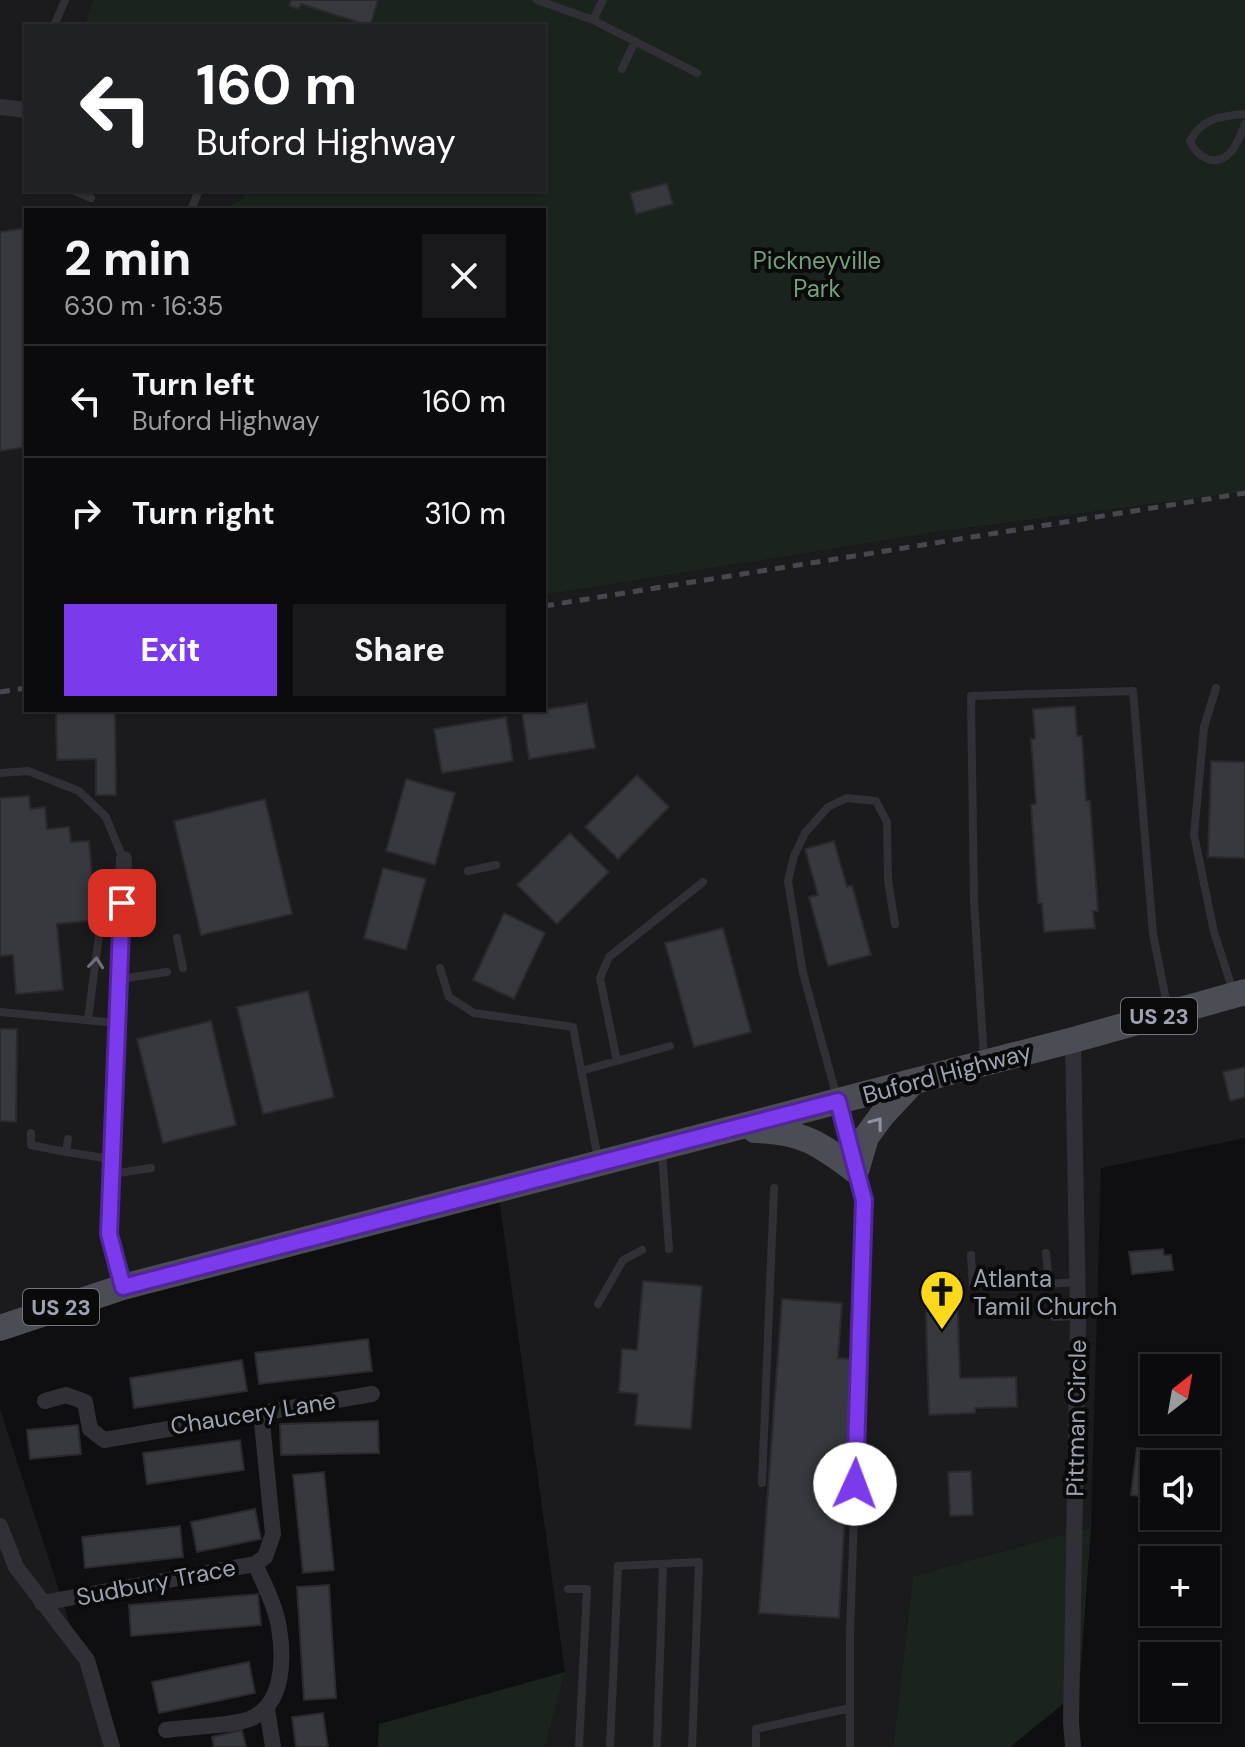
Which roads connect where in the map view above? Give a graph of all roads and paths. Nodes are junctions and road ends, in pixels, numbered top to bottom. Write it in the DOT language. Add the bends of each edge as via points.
graph roads {
  1 [pos="65,0"];
  2 [pos="537,0"];
  3 [pos="603,0"];
  4 [pos="593,20"];
  5 [pos="55,24"];
  6 [pos="635,41"];
  7 [pos="622,69"];
  8 [pos="697,73"];
  9 [pos="24,105"];
  10 [pos="0,107"];
  11 [pos="1245,114"];
  12 [pos="1245,124"];
  13 [pos="78,192"];
  14 [pos="91,198"];
  15 [pos="1216,688"];
  16 [pos="0,773"];
  17 [pos="124,859"];
  18 [pos="496,865"];
  19 [pos="468,871"];
  20 [pos="703,882"];
  21 [pos="895,924"];
  22 [pos="121,925"];
  23 [pos="177,938"];
  24 [pos="183,968"];
  25 [pos="440,968"];
  26 [pos="167,972"];
  27 [pos="119,979"];
  28 [pos="1240,994"];
  29 [pos="0,1012"];
  30 [pos="1169,1014"];
  31 [pos="88,1019"];
  32 [pos="117,1023"];
  33 [pos="1073,1040"];
  34 [pos="670,1046"];
  35 [pos="617,1061"];
  36 [pos="985,1063"];
  37 [pos="581,1071"];
  38 [pos="913,1082"];
  39 [pos="838,1101"];
  40 [pos="728,1130"];
  41 [pos="31,1133"];
  42 [pos="68,1139"];
  43 [pos="662,1147"];
  44 [pos="66,1152"];
  45 [pos="598,1164"];
  46 [pos="111,1167"];
  47 [pos="151,1168"];
  48 [pos="856,1171"];
  49 [pos="774,1188"];
  50 [pos="669,1249"];
  51 [pos="642,1250"];
  52 [pos="1046,1253"];
  53 [pos="971,1255"];
  54 [pos="1077,1282"];
  55 [pos="123,1287"];
  56 [pos="973,1287"];
  57 [pos="598,1304"];
  58 [pos="1078,1316"];
  59 [pos="1054,1317"];
  60 [pos="0,1328"];
  61 [pos="372,1394"];
  62 [pos="45,1401"];
  63 [pos="261,1412"];
  64 [pos="762,1483"];
  65 [pos="0,1526"];
  66 [pos="255,1564"];
  67 [pos="663,1564"];
  68 [pos="568,1589"];
  69 [pos="42,1603"];
  70 [pos="850,1708"];
  71 [pos="267,1709"];
  72 [pos="166,1730"];
  73 [pos="112,1747"];
  74 [pos="273,1747"];
  75 [pos="579,1747"];
  76 [pos="610,1747"];
  77 [pos="657,1747"];
  78 [pos="692,1747"];
  79 [pos="756,1747"];
  80 [pos="850,1747"];
  81 [pos="1073,1747"];
  1 -- 5 [label="lane"];
  2 -- 4 [label="lane"];
  3 -- 4 [label="lane"];
  4 -- 6 [label="lane"];
  6 -- 7 [label="lane"];
  6 -- 8 [label="lane"];
  9 -- 10 [label="street"];
  11 -- 12 [label="lane" via="1208,120 1190,141 1207,160 1221,159 1231,152"];
  13 -- 14 [label="lane"];
  15 -- 28 [label="lane" via="1204,727 1194,835 1214,932"];
  16 -- 17 [label="lane" via="28,771 79,791 106,817"];
  17 -- 22 [label="street"];
  18 -- 19 [label="lane"];
  20 -- 35 [label="lane" via="609,957 600,978"];
  21 -- 39 [label="lane" via="887,822 876,801 847,798 828,807 805,833 788,881 803,973"];
  22 -- 27 [label="street"];
  31 -- 22 [label="lane, one-way" via="100,928"];
  23 -- 24 [label="lane"];
  25 -- 37 [label="lane" via="449,997 474,1013 573,1027"];
  26 -- 27 [label="lane"];
  27 -- 32 [label="street"];
  28 -- 30 [label="main road, Buford Highway / US 23"];
  29 -- 31 [label="lane"];
  30 -- 33 [label="main road, Buford Highway / US 23"];
  30 -- 36 [label="lane" via="1153,934 1133,691 971,696 974,901"];
  31 -- 32 [label="lane"];
  32 -- 46 [label="street"];
  33 -- 36 [label="main road, Buford Highway / US 23"];
  33 -- 54 [label="street, Pittman Circle"];
  34 -- 35 [label="lane"];
  35 -- 37 [label="lane"];
  36 -- 38 [label="main road, Buford Highway / US 23"];
  37 -- 45 [label="lane"];
  38 -- 39 [label="main road, Buford Highway / US 23"];
  48 -- 38 [label="main road, one-way" via="866,1137"];
  39 -- 40 [label="main road, Buford Highway / US 23"];
  39 -- 48 [label="lane"];
  40 -- 43 [label="main road, Buford Highway / US 23"];
  40 -- 48 [label="main road" via="779,1131 820,1144"];
  41 -- 44 [label="lane" via="31,1145"];
  42 -- 44 [label="lane"];
  43 -- 45 [label="main road, Buford Highway / US 23"];
  43 -- 50 [label="lane"];
  44 -- 46 [label="lane"];
  45 -- 55 [label="main road, Buford Highway / US 23"];
  46 -- 47 [label="lane"];
  46 -- 55 [label="street" via="109,1234"];
  48 -- 70 [label="lane" via="864,1200"];
  49 -- 64 [label="lane"];
  51 -- 57 [label="lane" via="623,1260"];
  52 -- 54 [label="lane" via="1049,1284"];
  53 -- 56 [label="lane"];
  54 -- 58 [label="street, Pittman Circle"];
  55 -- 60 [label="main road, Buford Highway / US 23"];
  58 -- 59 [label="lane"];
  58 -- 81 [label="street, Pittman Circle"];
  61 -- 63 [label="street, Chaucery Lane"];
  62 -- 63 [label="street, Chaucery Lane" via="66,1395 85,1402 90,1429 104,1440"];
  63 -- 66 [label="street, Sudbury Trace" via="273,1534 265,1557"];
  65 -- 69 [label="street" via="16,1567"];
  66 -- 69 [label="street, Sudbury Trace"];
  66 -- 71 [label="street" via="279,1627 280,1677"];
  67 -- 76 [label="lane" via="618,1566"];
  67 -- 77 [label="lane"];
  67 -- 78 [label="lane" via="699,1562"];
  68 -- 75 [label="lane" via="587,1589"];
  69 -- 73 [label="street" via="87,1660"];
  70 -- 79 [label="lane" via="756,1729"];
  70 -- 80 [label="lane"];
  71 -- 72 [label="street" via="250,1719"];
  71 -- 74 [label="street"];
}
